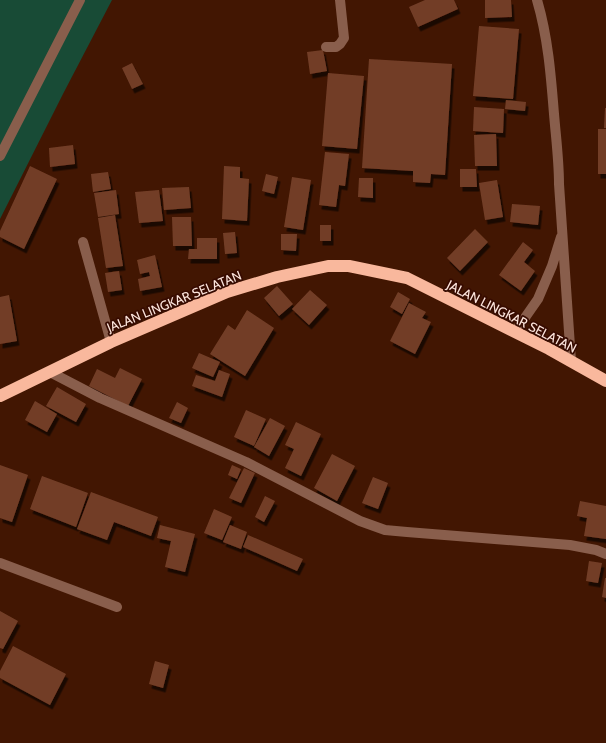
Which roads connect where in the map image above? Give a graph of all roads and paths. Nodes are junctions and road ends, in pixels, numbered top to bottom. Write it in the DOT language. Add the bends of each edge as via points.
graph roads {
  1 [pos="80,0"];
  2 [pos="340,0"];
  3 [pos="537,0"];
  4 [pos="326,47"];
  5 [pos="0,156"];
  6 [pos="563,232"];
  7 [pos="83,242"];
  8 [pos="515,332"];
  9 [pos="111,342"];
  10 [pos="571,361"];
  11 [pos="50,372"];
  12 [pos="606,380"];
  13 [pos="0,396"];
  14 [pos="606,554"];
  15 [pos="0,563"];
  16 [pos="117,607"];
  1 -- 5 [label="street"];
  2 -- 4 [label="street" via="344,38 336,47"];
  3 -- 6 [label="street" via="551,75"];
  6 -- 8 [label="street" via="538,299"];
  6 -- 10 [label="street"];
  7 -- 9 [label="street"];
  8 -- 9 [label="highway, JALAN LINGKAR SELATAN" via="407,278 349,266 328,266 277,277 227,292"];
  8 -- 10 [label="highway, JALAN LINGKAR SELATAN"];
  9 -- 11 [label="highway, JALAN LINGKAR SELATAN"];
  10 -- 12 [label="highway, JALAN LINGKAR SELATAN"];
  11 -- 13 [label="highway, JALAN LINGKAR SELATAN"];
  11 -- 14 [label="street" via="100,398 246,462 360,521 385,530 570,545"];
  15 -- 16 [label="street"];
}
